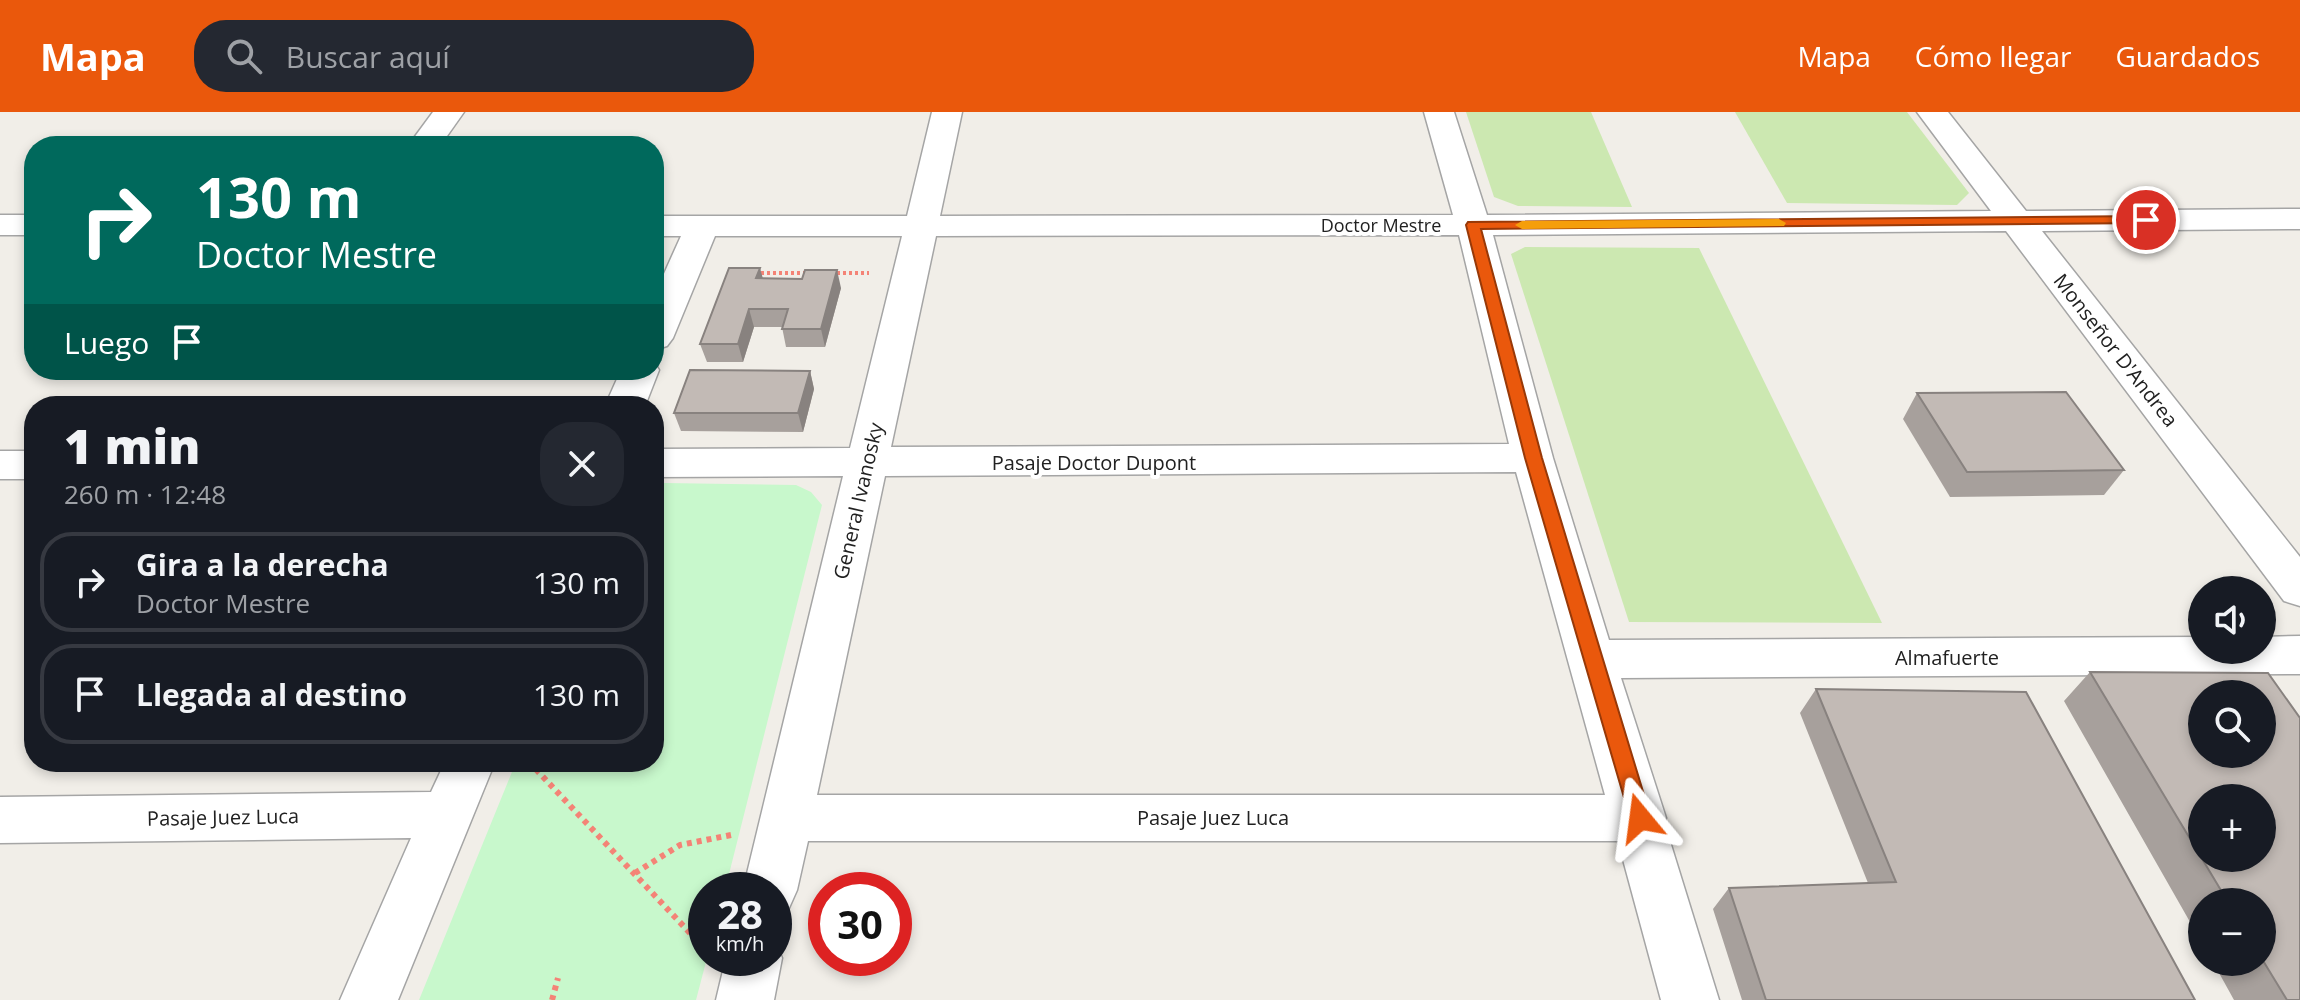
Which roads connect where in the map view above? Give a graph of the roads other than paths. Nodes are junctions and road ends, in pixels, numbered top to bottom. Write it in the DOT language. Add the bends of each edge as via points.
graph roads {
  1 [pos="449,112"];
  2 [pos="947,112"];
  3 [pos="1439,112"];
  4 [pos="1932,112"];
  5 [pos="431,136"];
  6 [pos="2300,219"];
  7 [pos="2017,221"];
  8 [pos="0,225"];
  9 [pos="24,225"];
  10 [pos="1473,225"];
  11 [pos="664,226"];
  12 [pos="702,226"];
  13 [pos="921,226"];
  14 [pos="664,315"];
  15 [pos="1533,458"];
  16 [pos="664,463"];
  17 [pos="867,463"];
  18 [pos="0,465"];
  19 [pos="24,465"];
  20 [pos="2300,589"];
  21 [pos="2300,655"];
  22 [pos="1593,659"];
  23 [pos="466,772"];
  24 [pos="447,815"];
  25 [pos="786,818"];
  26 [pos="1640,818"];
  27 [pos="0,820"];
  28 [pos="774,872"];
  29 [pos="750,976"];
  30 [pos="369,1000"];
  31 [pos="745,1000"];
  32 [pos="1690,1000"];
  1 -- 5 [label="street"];
  2 -- 13 [label="street, General Ivanosky"];
  3 -- 10 [label="street"];
  4 -- 7 [label="street, Monseñor D'Andrea"];
  6 -- 7 [label="street, Doctor Mestre"];
  7 -- 10 [label="street, Doctor Mestre"];
  7 -- 20 [label="street, Monseñor D'Andrea"];
  8 -- 9 [label="street"];
  10 -- 13 [label="street, Doctor Mestre"];
  10 -- 15 [label="street"];
  11 -- 12 [label="street, Doctor Mestre"];
  12 -- 13 [label="street, Doctor Mestre"];
  12 -- 14 [label="street"];
  13 -- 17 [label="street, General Ivanosky"];
  15 -- 17 [label="street, Pasaje Doctor Dupont"];
  15 -- 22 [label="street"];
  16 -- 17 [label="street, Pasaje Doctor Dupont"];
  17 -- 25 [label="street, General Ivanosky"];
  18 -- 19 [label="street"];
  21 -- 22 [label="street, Almafuerte"];
  22 -- 26 [label="street"];
  23 -- 24 [label="street"];
  24 -- 27 [label="street, Pasaje Juez Luca"];
  24 -- 30 [label="street"];
  25 -- 26 [label="street, Pasaje Juez Luca"];
  25 -- 28 [label="street, General Ivanosky"];
  26 -- 32 [label="street"];
  29 -- 31 [label="street"];
}
